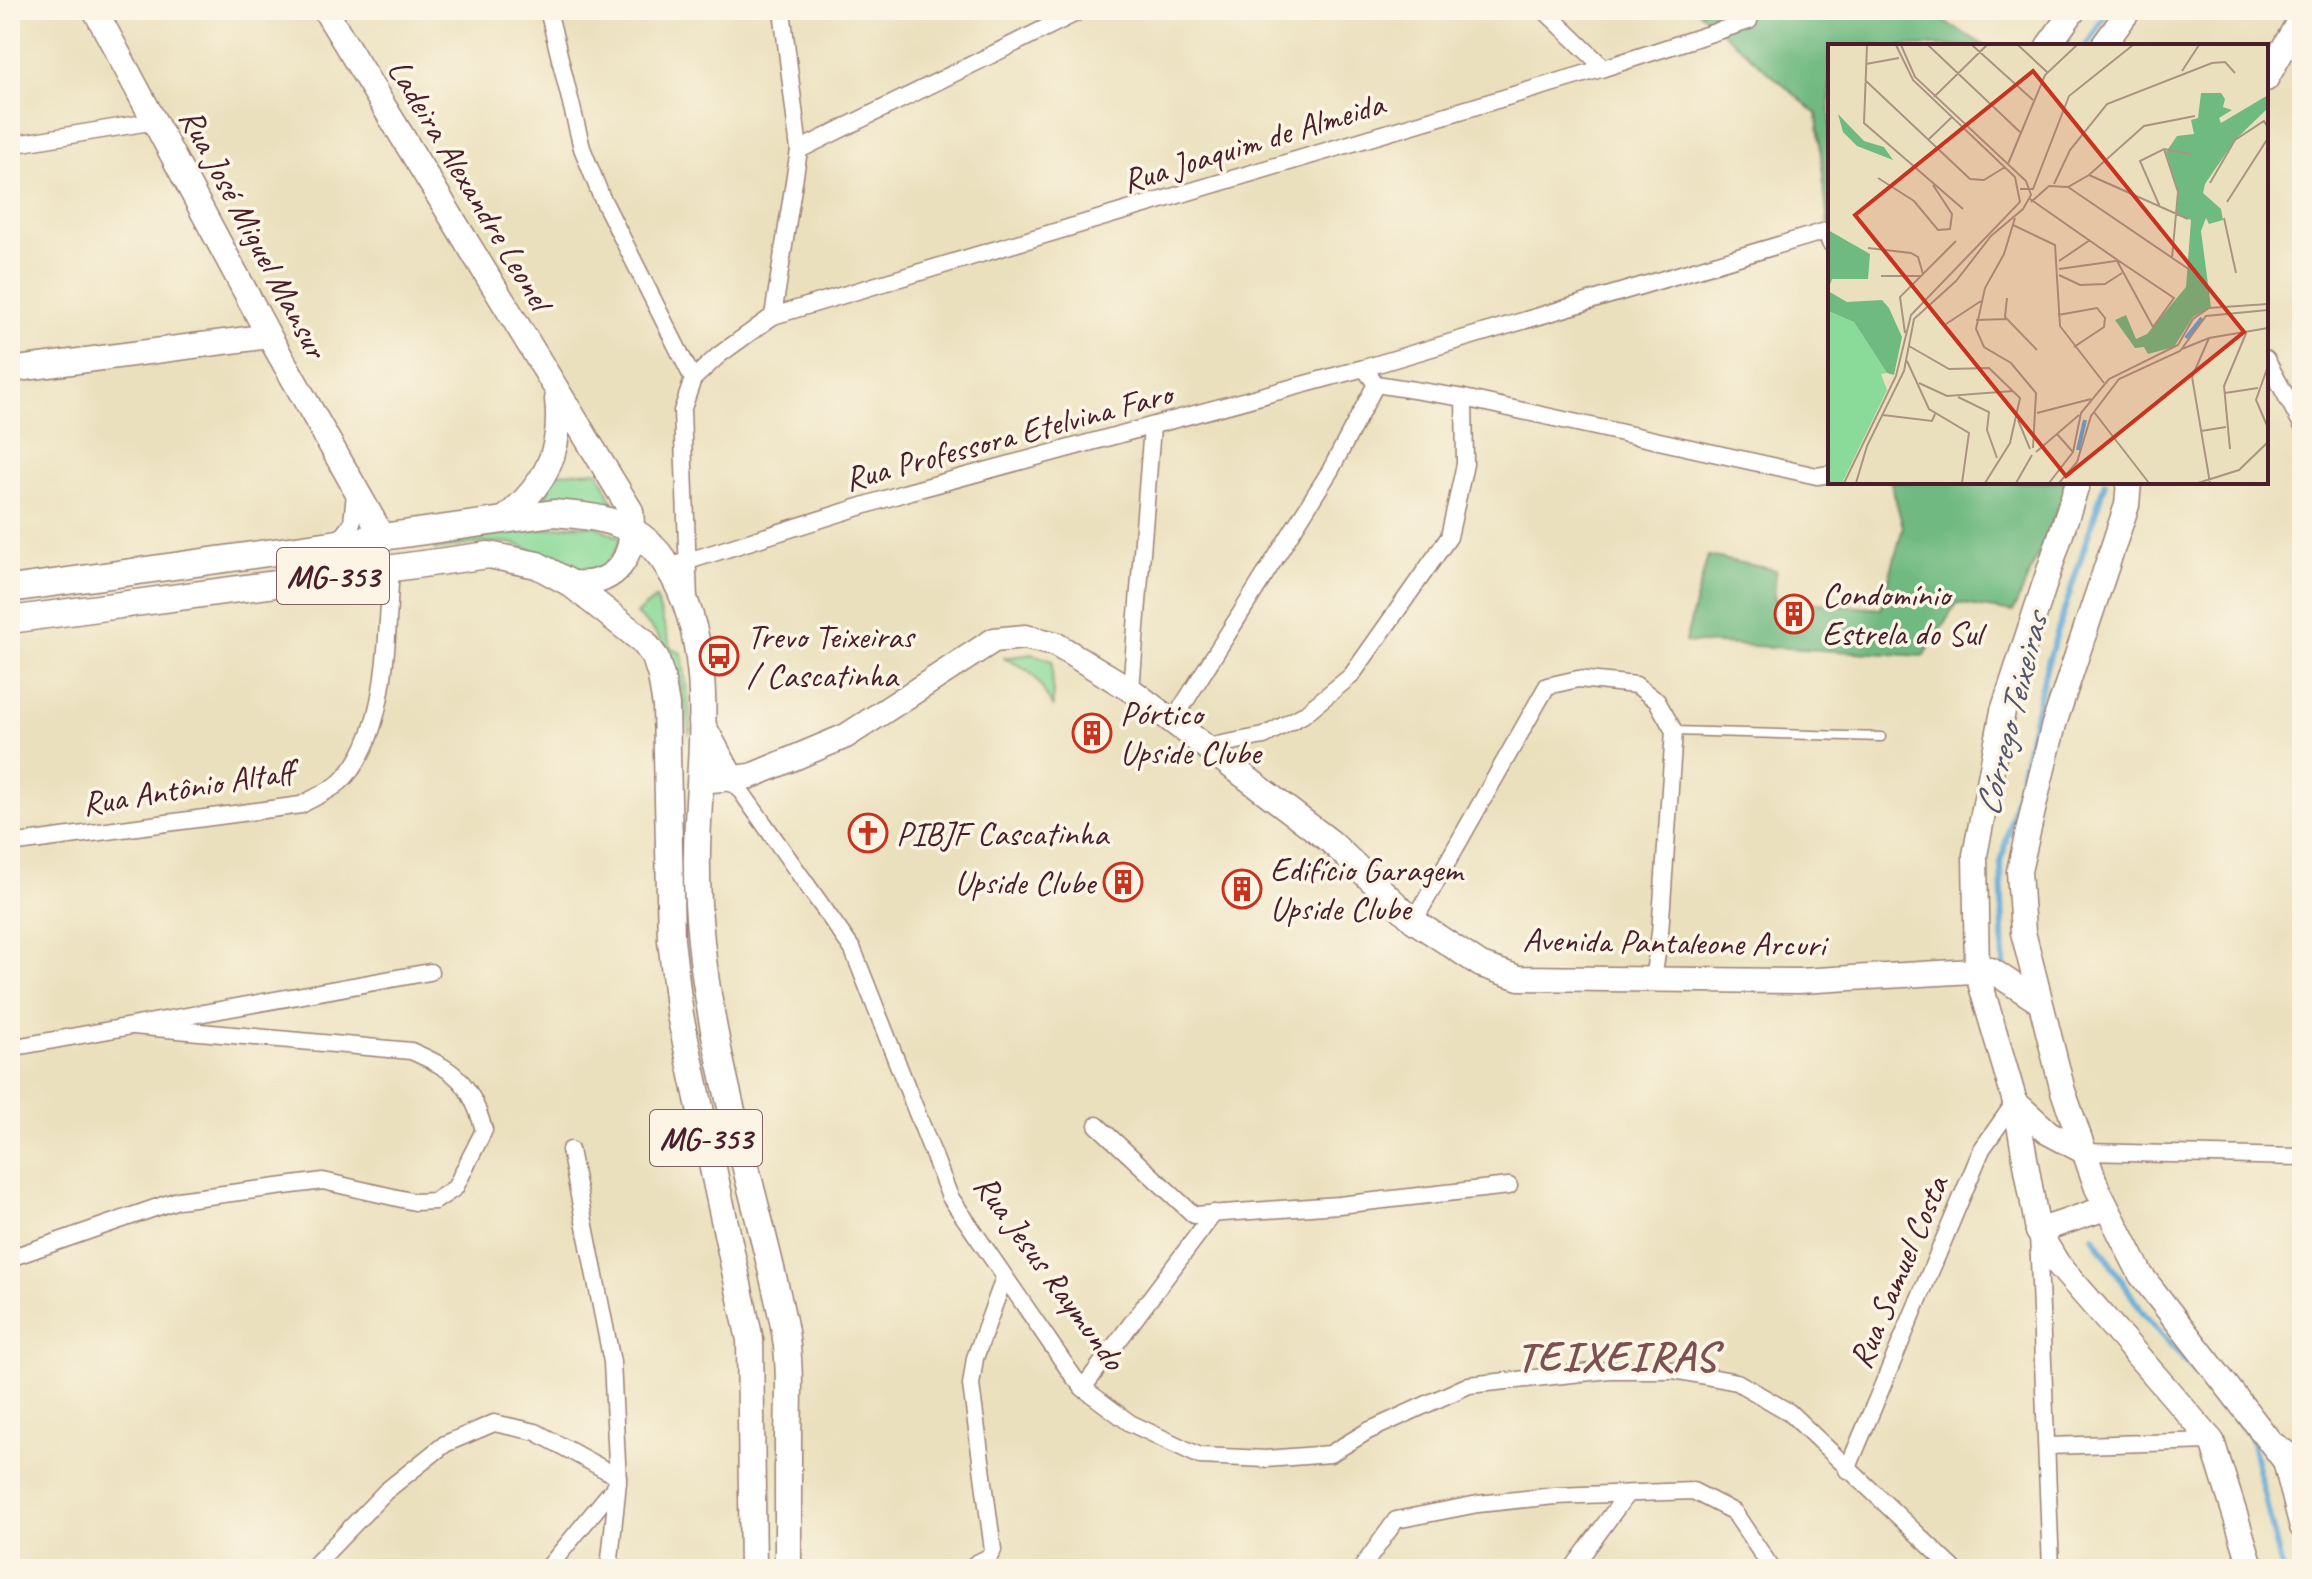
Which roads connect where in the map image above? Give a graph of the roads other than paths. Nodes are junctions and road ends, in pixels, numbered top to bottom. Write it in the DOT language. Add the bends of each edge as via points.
graph roads {
  1 [pos="95,10"];
  2 [pos="325,10"];
  3 [pos="548,10"];
  4 [pos="782,10"];
  5 [pos="1082,10"];
  6 [pos="1544,10"];
  7 [pos="2074,10"];
  8 [pos="2129,10"];
  9 [pos="2302,16"];
  10 [pos="1749,21"];
  11 [pos="2049,44"];
  12 [pos="2104,44"];
  13 [pos="1604,68"];
  14 [pos="2268,76"];
  15 [pos="156,121"];
  16 [pos="10,145"];
  17 [pos="799,150"];
  18 [pos="1828,237"];
  19 [pos="773,316"];
  20 [pos="269,336"];
  21 [pos="2268,363"];
  22 [pos="1364,368"];
  23 [pos="10,370"];
  24 [pos="693,379"];
  25 [pos="1376,384"];
  26 [pos="556,392"];
  27 [pos="1464,398"];
  28 [pos="2302,425"];
  29 [pos="1152,427"];
  30 [pos="1828,474"];
  31 [pos="2077,484"];
  32 [pos="2129,484"];
  33 [pos="355,487"];
  34 [pos="503,520"];
  35 [pos="633,531"];
  36 [pos="384,539"];
  37 [pos="335,545"];
  38 [pos="679,564"];
  39 [pos="391,569"];
  40 [pos="10,589"];
  41 [pos="580,590"];
  42 [pos="10,620"];
  43 [pos="1131,690"];
  44 [pos="701,721"];
  45 [pos="1173,721"];
  46 [pos="1674,731"];
  47 [pos="1881,737"];
  48 [pos="1206,747"];
  49 [pos="733,780"];
  50 [pos="702,781"];
  51 [pos="10,844"];
  52 [pos="1414,921"];
  53 [pos="430,972"];
  54 [pos="1977,972"];
  55 [pos="1653,980"];
  56 [pos="2038,1001"];
  57 [pos="133,1026"];
  58 [pos="10,1048"];
  59 [pos="2015,1102"];
  60 [pos="1097,1125"];
  61 [pos="570,1150"];
  62 [pos="2085,1152"];
  63 [pos="2302,1157"];
  64 [pos="1509,1186"];
  65 [pos="2106,1208"];
  66 [pos="1214,1213"];
  67 [pos="2038,1231"];
  68 [pos="10,1258"];
  69 [pos="1004,1278"];
  70 [pos="1083,1388"];
  71 [pos="2265,1434"];
  72 [pos="2212,1441"];
  73 [pos="2048,1446"];
  74 [pos="2302,1459"];
  75 [pos="1847,1470"];
  76 [pos="618,1480"];
  77 [pos="1627,1494"];
  78 [pos="2302,1527"];
  79 [pos="975,1564"];
  80 [pos="311,1569"];
  81 [pos="547,1569"];
  82 [pos="609,1569"];
  83 [pos="753,1569"];
  84 [pos="788,1569"];
  85 [pos="1361,1569"];
  86 [pos="1572,1569"];
  87 [pos="1772,1569"];
  88 [pos="1954,1569"];
  89 [pos="2051,1569"];
  90 [pos="2252,1569"];
  1 -- 15 [label="street, Rua José Miguel Mansur"];
  2 -- 26 [label="street, Ladeira Alexandre Leonel"];
  3 -- 24 [label="street" via="582,148"];
  4 -- 17 [label="street"];
  5 -- 17 [label="street"];
  6 -- 13 [label="street"];
  7 -- 11 [label="street"];
  8 -- 12 [label="street"];
  9 -- 14 [label="street"];
  10 -- 13 [label="street, Rua Joaquim de Almeida"];
  13 -- 19 [label="street, Rua Joaquim de Almeida"];
  15 -- 16 [label="street"];
  15 -- 20 [label="street, Rua José Miguel Mansur"];
  17 -- 19 [label="street"];
  18 -- 22 [label="street, Rua Professora Etelvina Faro" via="1826,231"];
  19 -- 24 [label="street, Rua Joaquim de Almeida"];
  20 -- 23 [label="street"];
  20 -- 33 [label="street, Rua José Miguel Mansur"];
  21 -- 28 [label="street"];
  22 -- 25 [label="street"];
  22 -- 29 [label="street, Rua Professora Etelvina Faro"];
  24 -- 38 [label="street" via="682,411"];
  25 -- 27 [label="street"];
  25 -- 45 [label="street" via="1330,471"];
  26 -- 34 [label="street, Ladeira Alexandre Leonel" via="560,428 554,455 535,488"];
  26 -- 35 [label="street, Ladeira Alexandre Leonel" via="631,511"];
  27 -- 30 [label="street"];
  27 -- 48 [label="street" via="1465,464 1449,537 1351,676 1303,715 1264,736"];
  29 -- 38 [label="street, Rua Professora Etelvina Faro" via="904,493"];
  29 -- 43 [label="street"];
  31 -- 54 [label="street" via="2003,711 1975,855"];
  32 -- 56 [label="street" via="2127,505 2054,724 2019,871 2023,932"];
  33 -- 36 [label="street, Rua José Miguel Mansur"];
  33 -- 37 [label="street" via="352,523"];
  34 -- 35 [label="main road, MG-353" via="554,513 600,516"];
  34 -- 36 [label="main road, MG-353"];
  35 -- 38 [label="main road, MG-353"];
  35 -- 41 [label="street" via="632,547 614,572"];
  36 -- 37 [label="main road, MG-353"];
  37 -- 40 [label="main road, MG-353"];
  38 -- 44 [label="main road, MG-353" via="697,652"];
  39 -- 41 [label="main road, MG-353" via="489,555 537,565"];
  39 -- 42 [label="main road, MG-353"];
  39 -- 51 [label="street, Rua Antônio Altaff" via="381,685 370,738 340,782 301,805"];
  41 -- 50 [label="main road" via="620,610 661,649 676,683 683,765 689,777"];
  41 -- 83 [label="main road, MG-353" via="635,633 655,657 661,676 671,940 680,1015 750,1340"];
  43 -- 45 [label="street, Avenida Pantaleone Arcuri"];
  43 -- 49 [label="street, Avenida Pantaleone Arcuri" via="1055,644 1025,637 994,640 846,736"];
  44 -- 49 [label="street, Rua Jesus Raymundo"];
  44 -- 50 [label="main road, MG-353"];
  45 -- 48 [label="street, Avenida Pantaleone Arcuri"];
  46 -- 47 [label="lane"];
  46 -- 52 [label="street" via="1657,701 1636,685 1578,679 1547,686"];
  46 -- 55 [label="street"];
  48 -- 52 [label="street, Avenida Pantaleone Arcuri" via="1331,842"];
  49 -- 50 [label="street, Avenida Pantaleone Arcuri"];
  49 -- 69 [label="street, Rua Jesus Raymundo" via="853,950 950,1197"];
  50 -- 84 [label="main road, MG-353" via="698,939 736,1139 784,1324 789,1380"];
  52 -- 55 [label="street, Avenida Pantaleone Arcuri" via="1481,965 1519,978"];
  53 -- 57 [label="street"];
  54 -- 55 [label="street, Avenida Pantaleone Arcuri" via="1799,981"];
  54 -- 56 [label="street" via="1991,970"];
  54 -- 59 [label="street"];
  56 -- 62 [label="street"];
  57 -- 58 [label="street"];
  57 -- 68 [label="street" via="411,1051 444,1066 474,1095 484,1130 455,1188 435,1201 415,1202 323,1181 207,1196 178,1200"];
  59 -- 62 [label="street" via="2049,1133"];
  59 -- 67 [label="street"];
  59 -- 75 [label="street, Rua Samuel Costa" via="1982,1149"];
  60 -- 66 [label="street" via="1194,1215"];
  61 -- 76 [label="street" via="612,1362"];
  62 -- 63 [label="street"];
  62 -- 65 [label="street"];
  64 -- 66 [label="street"];
  65 -- 67 [label="street"];
  65 -- 71 [label="street" via="2141,1275"];
  66 -- 70 [label="street"];
  67 -- 72 [label="street" via="2057,1263"];
  67 -- 73 [label="street"];
  69 -- 70 [label="street, Rua Jesus Raymundo"];
  69 -- 79 [label="street" via="975,1358 971,1385 993,1550"];
  70 -- 75 [label="street, Rua Jesus Raymundo" via="1130,1423 1200,1456 1266,1459 1330,1454 1469,1385 1610,1370 1673,1370 1737,1382 1789,1412"];
  71 -- 74 [label="street"];
  71 -- 78 [label="street" via="2285,1461"];
  72 -- 73 [label="street"];
  72 -- 90 [label="street"];
  73 -- 89 [label="street"];
  75 -- 88 [label="street, Rua Jesus Raymundo"];
  76 -- 80 [label="street" via="536,1432 494,1423 445,1444 386,1491"];
  76 -- 81 [label="street"];
  76 -- 82 [label="street"];
  77 -- 85 [label="street" via="1493,1502 1396,1520"];
  77 -- 86 [label="street"];
  77 -- 87 [label="street" via="1693,1491 1721,1505 1734,1512"];
}
